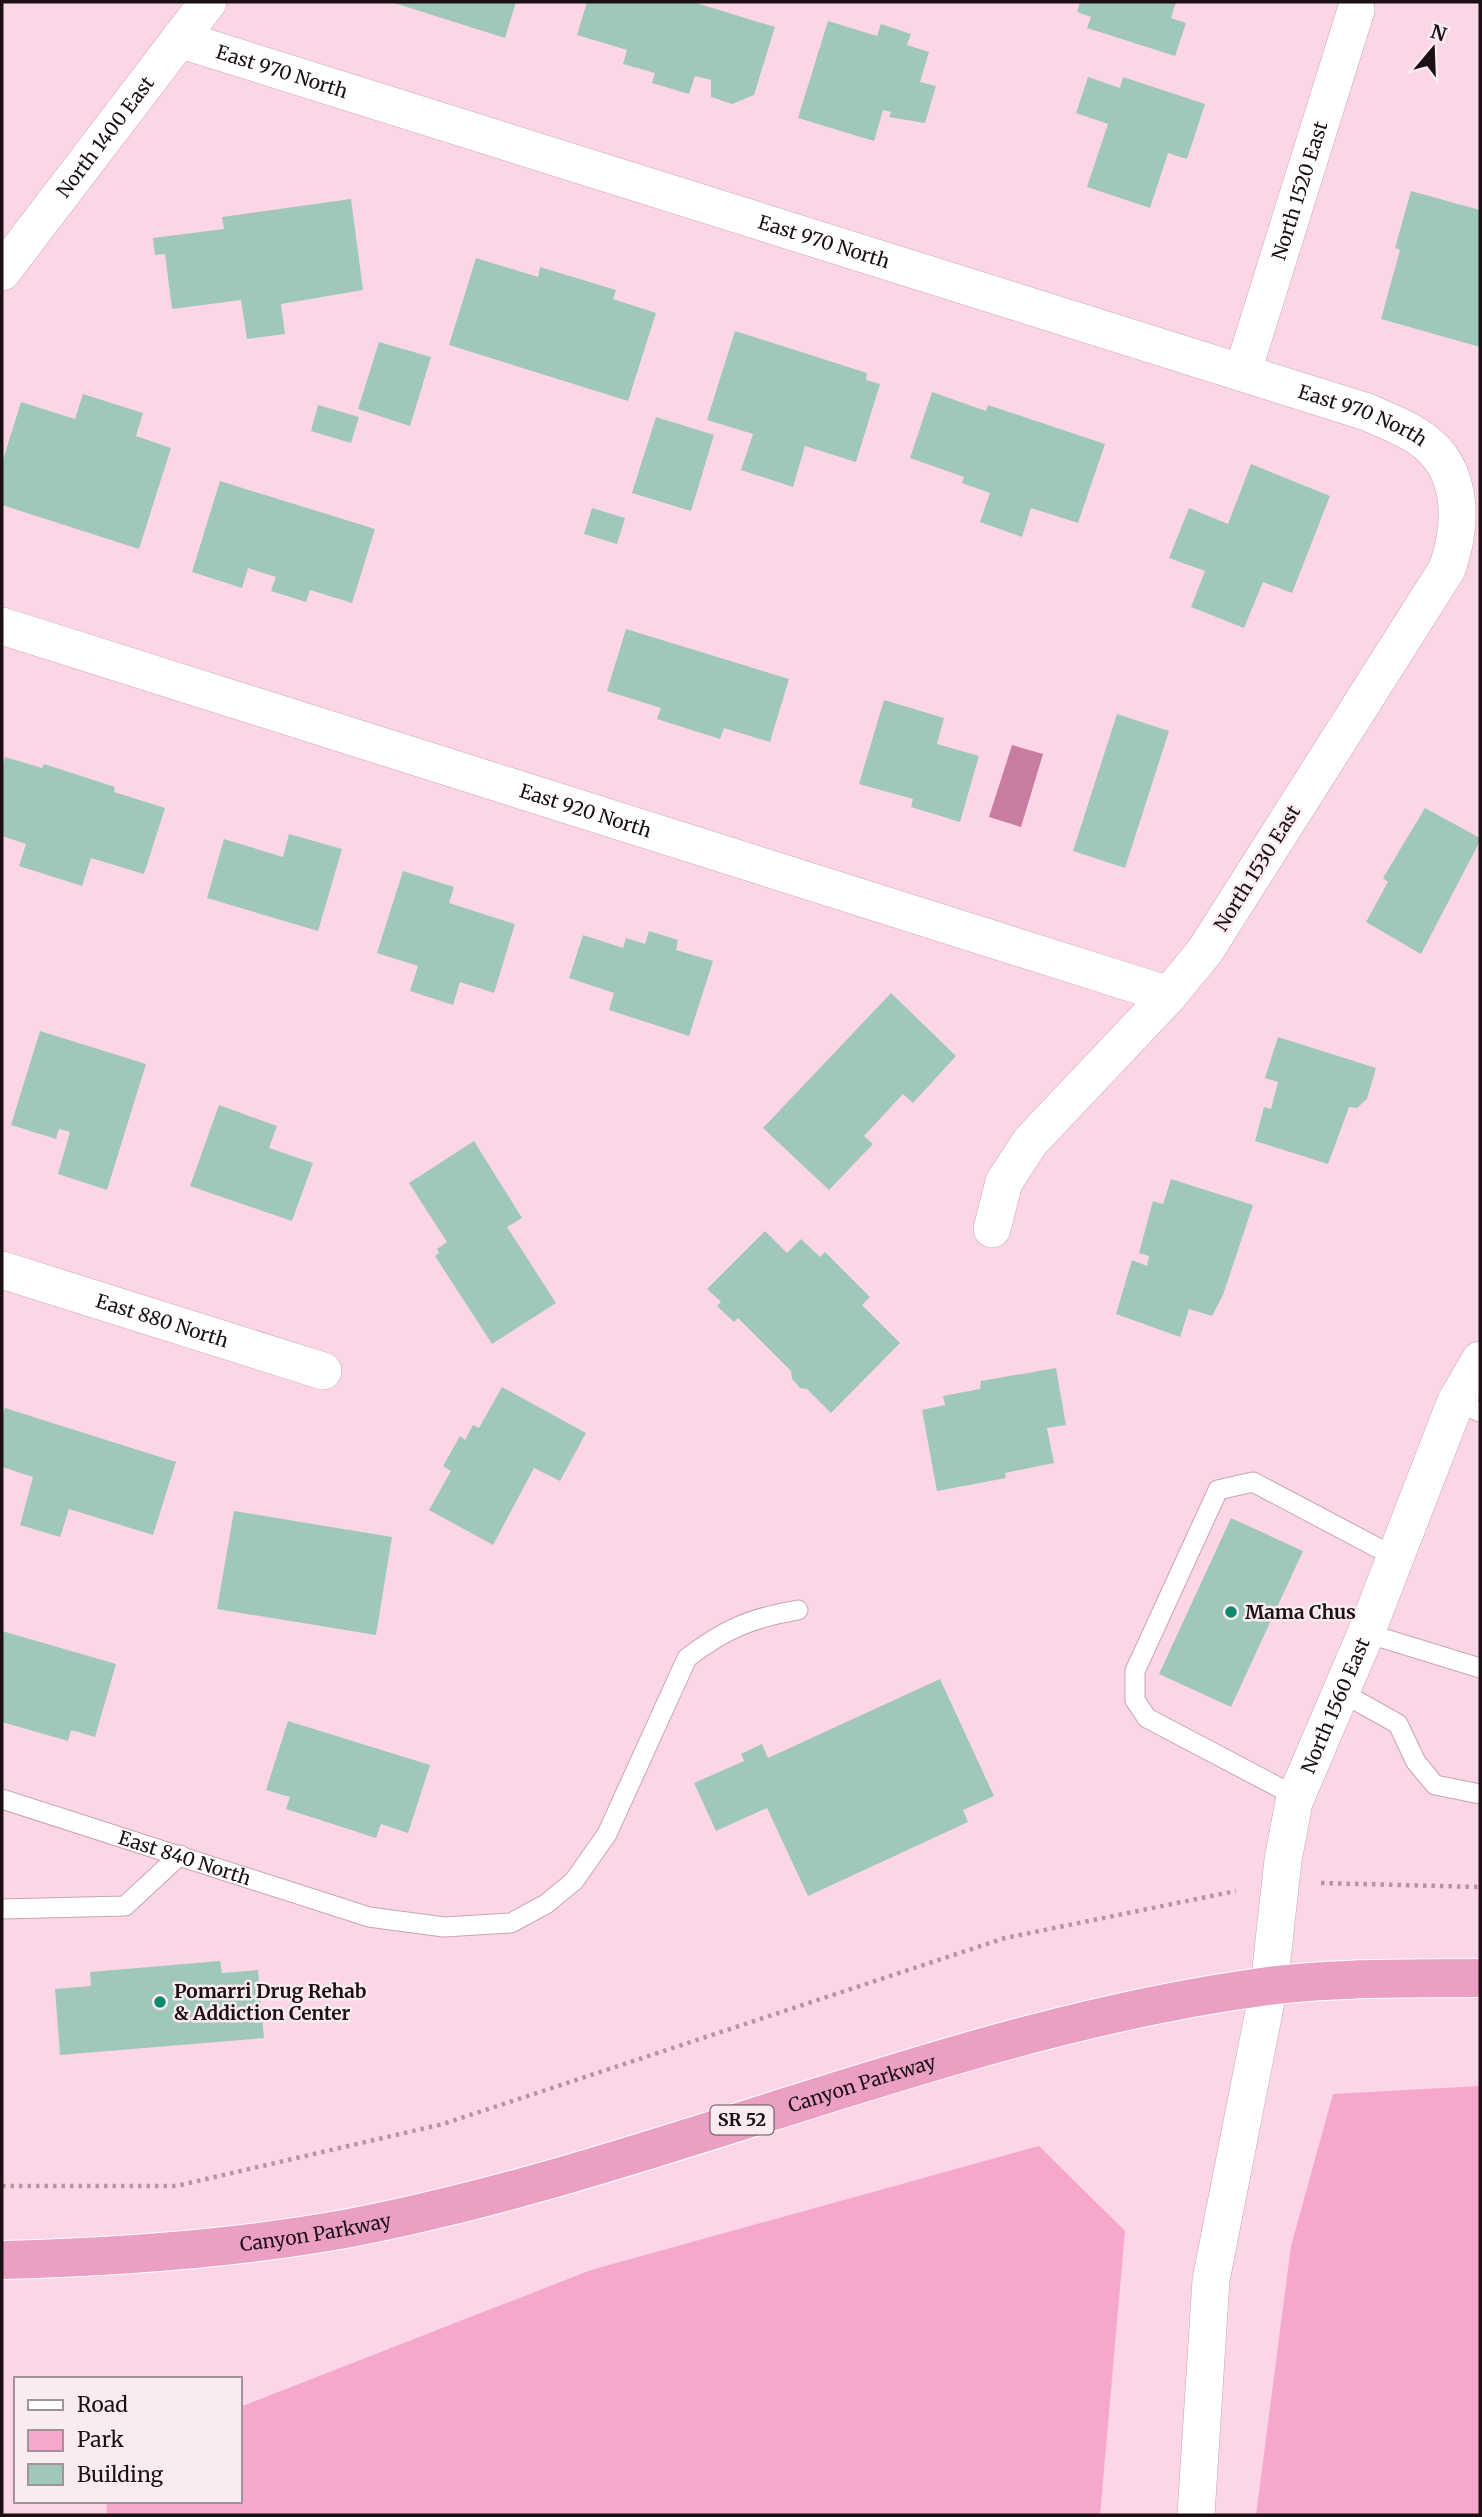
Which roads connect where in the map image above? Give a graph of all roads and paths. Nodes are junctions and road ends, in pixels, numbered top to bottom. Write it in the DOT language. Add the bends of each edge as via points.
graph roads {
  1 [pos="208,2"];
  2 [pos="1356,10"];
  3 [pos="179,39"];
  4 [pos="2,272"];
  5 [pos="1243,371"];
  6 [pos="1450,473"];
  7 [pos="2,626"];
  8 [pos="1169,995"];
  9 [pos="992,1229"];
  10 [pos="2,1270"];
  11 [pos="1480,1360"];
  12 [pos="323,1371"];
  13 [pos="1468,1406"];
  14 [pos="1395,1557"];
  15 [pos="798,1610"];
  16 [pos="1366,1633"];
  17 [pos="1480,1668"];
  18 [pos="1341,1692"];
  19 [pos="1480,1794"];
  20 [pos="1297,1797"];
  21 [pos="2,1799"];
  22 [pos="180,1855"];
  23 [pos="1383,1885"];
  24 [pos="1480,1887"];
  25 [pos="1193,1898"];
  26 [pos="2,1909"];
  27 [pos="1480,1978"];
  28 [pos="1269,1986"];
  29 [pos="2,2186"];
  30 [pos="2,2260"];
  31 [pos="1196,2515"];
  1 -- 3 [label="street, North 1400 East"];
  2 -- 5 [label="street, North 1520 East"];
  3 -- 4 [label="street, North 1400 East"];
  3 -- 5 [label="street, East 970 North"];
  5 -- 6 [label="street, East 970 North" via="1367,412 1414,433"];
  6 -- 8 [label="street, North 1530 East" via="1460,518 1447,569 1212,940"];
  7 -- 8 [label="street, East 920 North"];
  8 -- 9 [label="street, North 1530 East" via="1030,1142 1004,1182"];
  10 -- 12 [label="street, East 880 North"];
  11 -- 13 [label="street, North 1560 East"];
  13 -- 14 [label="street, North 1560 East"];
  14 -- 16 [label="street, North 1560 East"];
  14 -- 20 [label="lane" via="1253,1482 1218,1490 1135,1671 1135,1700 1147,1718"];
  15 -- 22 [label="lane, East 840 North" via="758,1616 712,1639 687,1658 607,1834 574,1881 547,1904 511,1923 444,1927 369,1917"];
  16 -- 17 [label="lane"];
  16 -- 18 [label="street, North 1560 East"];
  18 -- 19 [label="lane" via="1398,1724 1416,1762 1435,1785"];
  18 -- 20 [label="street, North 1560 East"];
  20 -- 28 [label="street, North 1560 East" via="1283,1860"];
  21 -- 22 [label="lane, East 840 North"];
  22 -- 26 [label="lane" via="125,1906"];
  23 -- 24 [label="path"];
  25 -- 29 [label="path" via="1005,1938 443,2124 176,2186"];
  27 -- 28 [label="highway, Canyon Parkway / SR 52"];
  28 -- 30 [label="highway, Canyon Parkway / SR 52" via="1000,2042 519,2186 350,2228 233,2244"];
  28 -- 31 [label="street, North 1560 East" via="1211,2280"];
}
